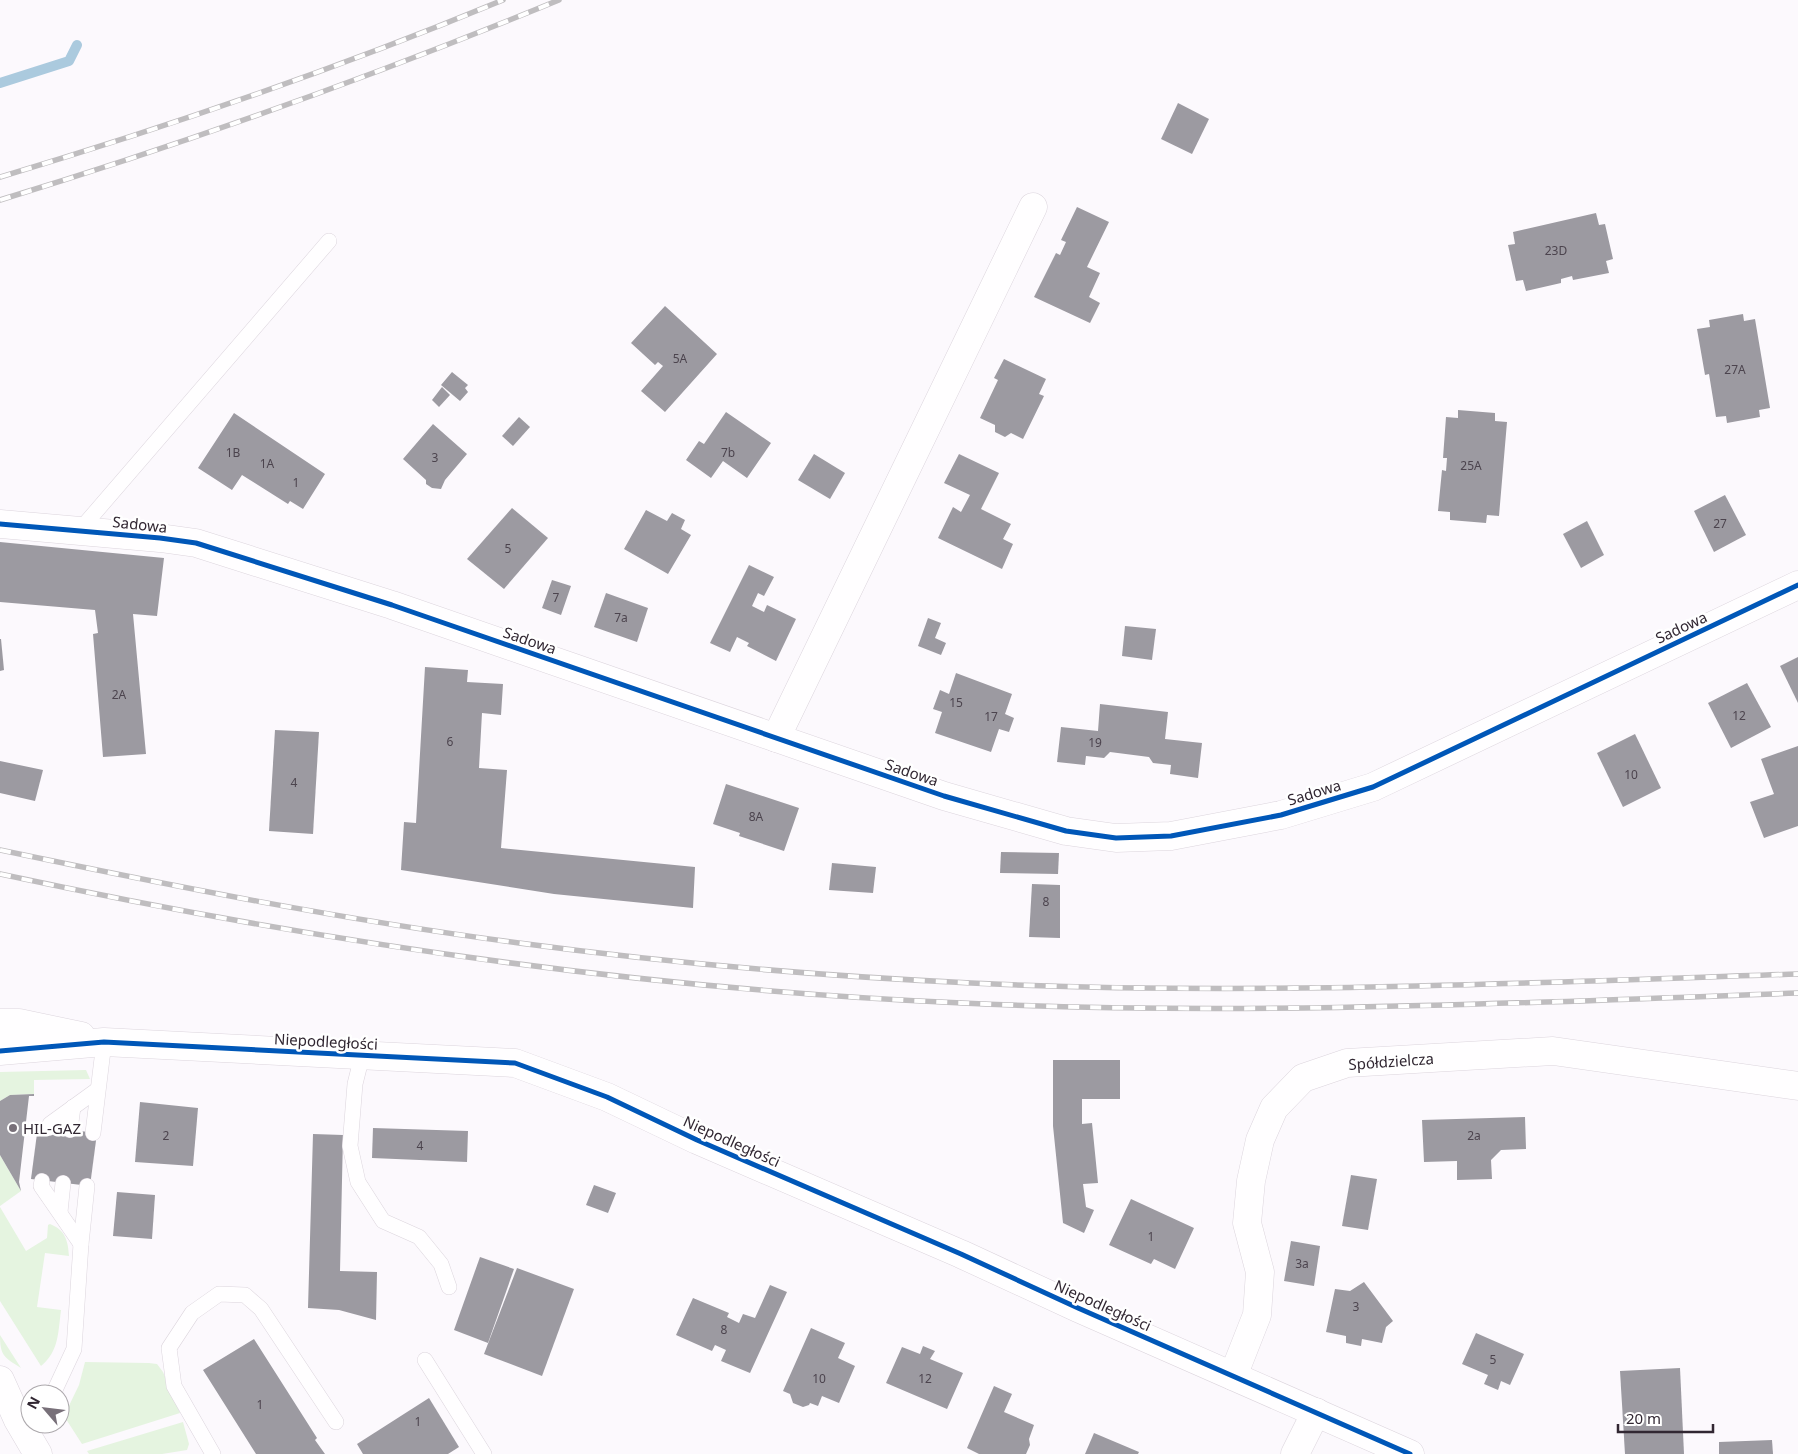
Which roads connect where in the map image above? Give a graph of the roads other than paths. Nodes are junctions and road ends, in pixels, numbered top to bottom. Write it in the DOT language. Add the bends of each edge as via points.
graph roads {
  1 [pos="1032,208"];
  2 [pos="329,241"];
  3 [pos="0,524"];
  4 [pos="79,531"];
  5 [pos="1798,585"];
  6 [pos="776,738"];
  7 [pos="0,1024"];
  8 [pos="104,1042"];
  9 [pos="0,1051"];
  10 [pos="362,1056"];
  11 [pos="1798,1086"];
  12 [pos="97,1090"];
  13 [pos="73,1107"];
  14 [pos="49,1128"];
  15 [pos="70,1130"];
  16 [pos="93,1133"];
  17 [pos="42,1181"];
  18 [pos="63,1183"];
  19 [pos="87,1186"];
  20 [pos="60,1212"];
  21 [pos="81,1244"];
  22 [pos="449,1287"];
  23 [pos="425,1360"];
  24 [pos="1233,1376"];
  25 [pos="0,1380"];
  26 [pos="58,1384"];
  27 [pos="16,1411"];
  28 [pos="1316,1412"];
  29 [pos="336,1422"];
  30 [pos="38,1454"];
  31 [pos="213,1454"];
  32 [pos="484,1454"];
  33 [pos="1295,1454"];
  34 [pos="1410,1454"];
  1 -- 6 [label="street"];
  2 -- 4 [label="lane"];
  3 -- 4 [label="street, Sadowa"];
  4 -- 6 [label="street, Sadowa" via="196,544 392,605"];
  5 -- 6 [label="street, Sadowa" via="1373,787 1281,815 1171,836 1116,838 1066,831 944,796"];
  7 -- 8 [label="street, Niepodległości" via="20,1022"];
  8 -- 9 [label="street, Niepodległości"];
  8 -- 10 [label="street, Niepodległości"];
  8 -- 12 [label="lane"];
  10 -- 22 [label="lane" via="355,1084 350,1146 358,1182 383,1221 419,1237 441,1264"];
  10 -- 24 [label="street, Niepodległości" via="514,1063 607,1097 697,1140"];
  11 -- 24 [label="street, Spółdzielcza" via="1553,1050 1347,1063 1303,1078 1274,1108 1260,1140 1250,1181 1247,1223 1260,1272 1257,1316"];
  12 -- 13 [label="lane"];
  12 -- 16 [label="lane"];
  13 -- 14 [label="lane"];
  13 -- 15 [label="lane"];
  17 -- 20 [label="lane" via="41,1186"];
  18 -- 20 [label="lane"];
  19 -- 21 [label="lane"];
  20 -- 21 [label="lane"];
  21 -- 26 [label="lane" via="74,1349"];
  23 -- 32 [label="lane"];
  24 -- 28 [label="street, Niepodległości"];
  25 -- 27 [label="street"];
  27 -- 30 [label="street"];
  28 -- 33 [label="street"];
  28 -- 34 [label="street, Niepodległości"];
  29 -- 31 [label="lane" via="261,1309 244,1295 219,1294 192,1313 169,1348 174,1386"];
}
